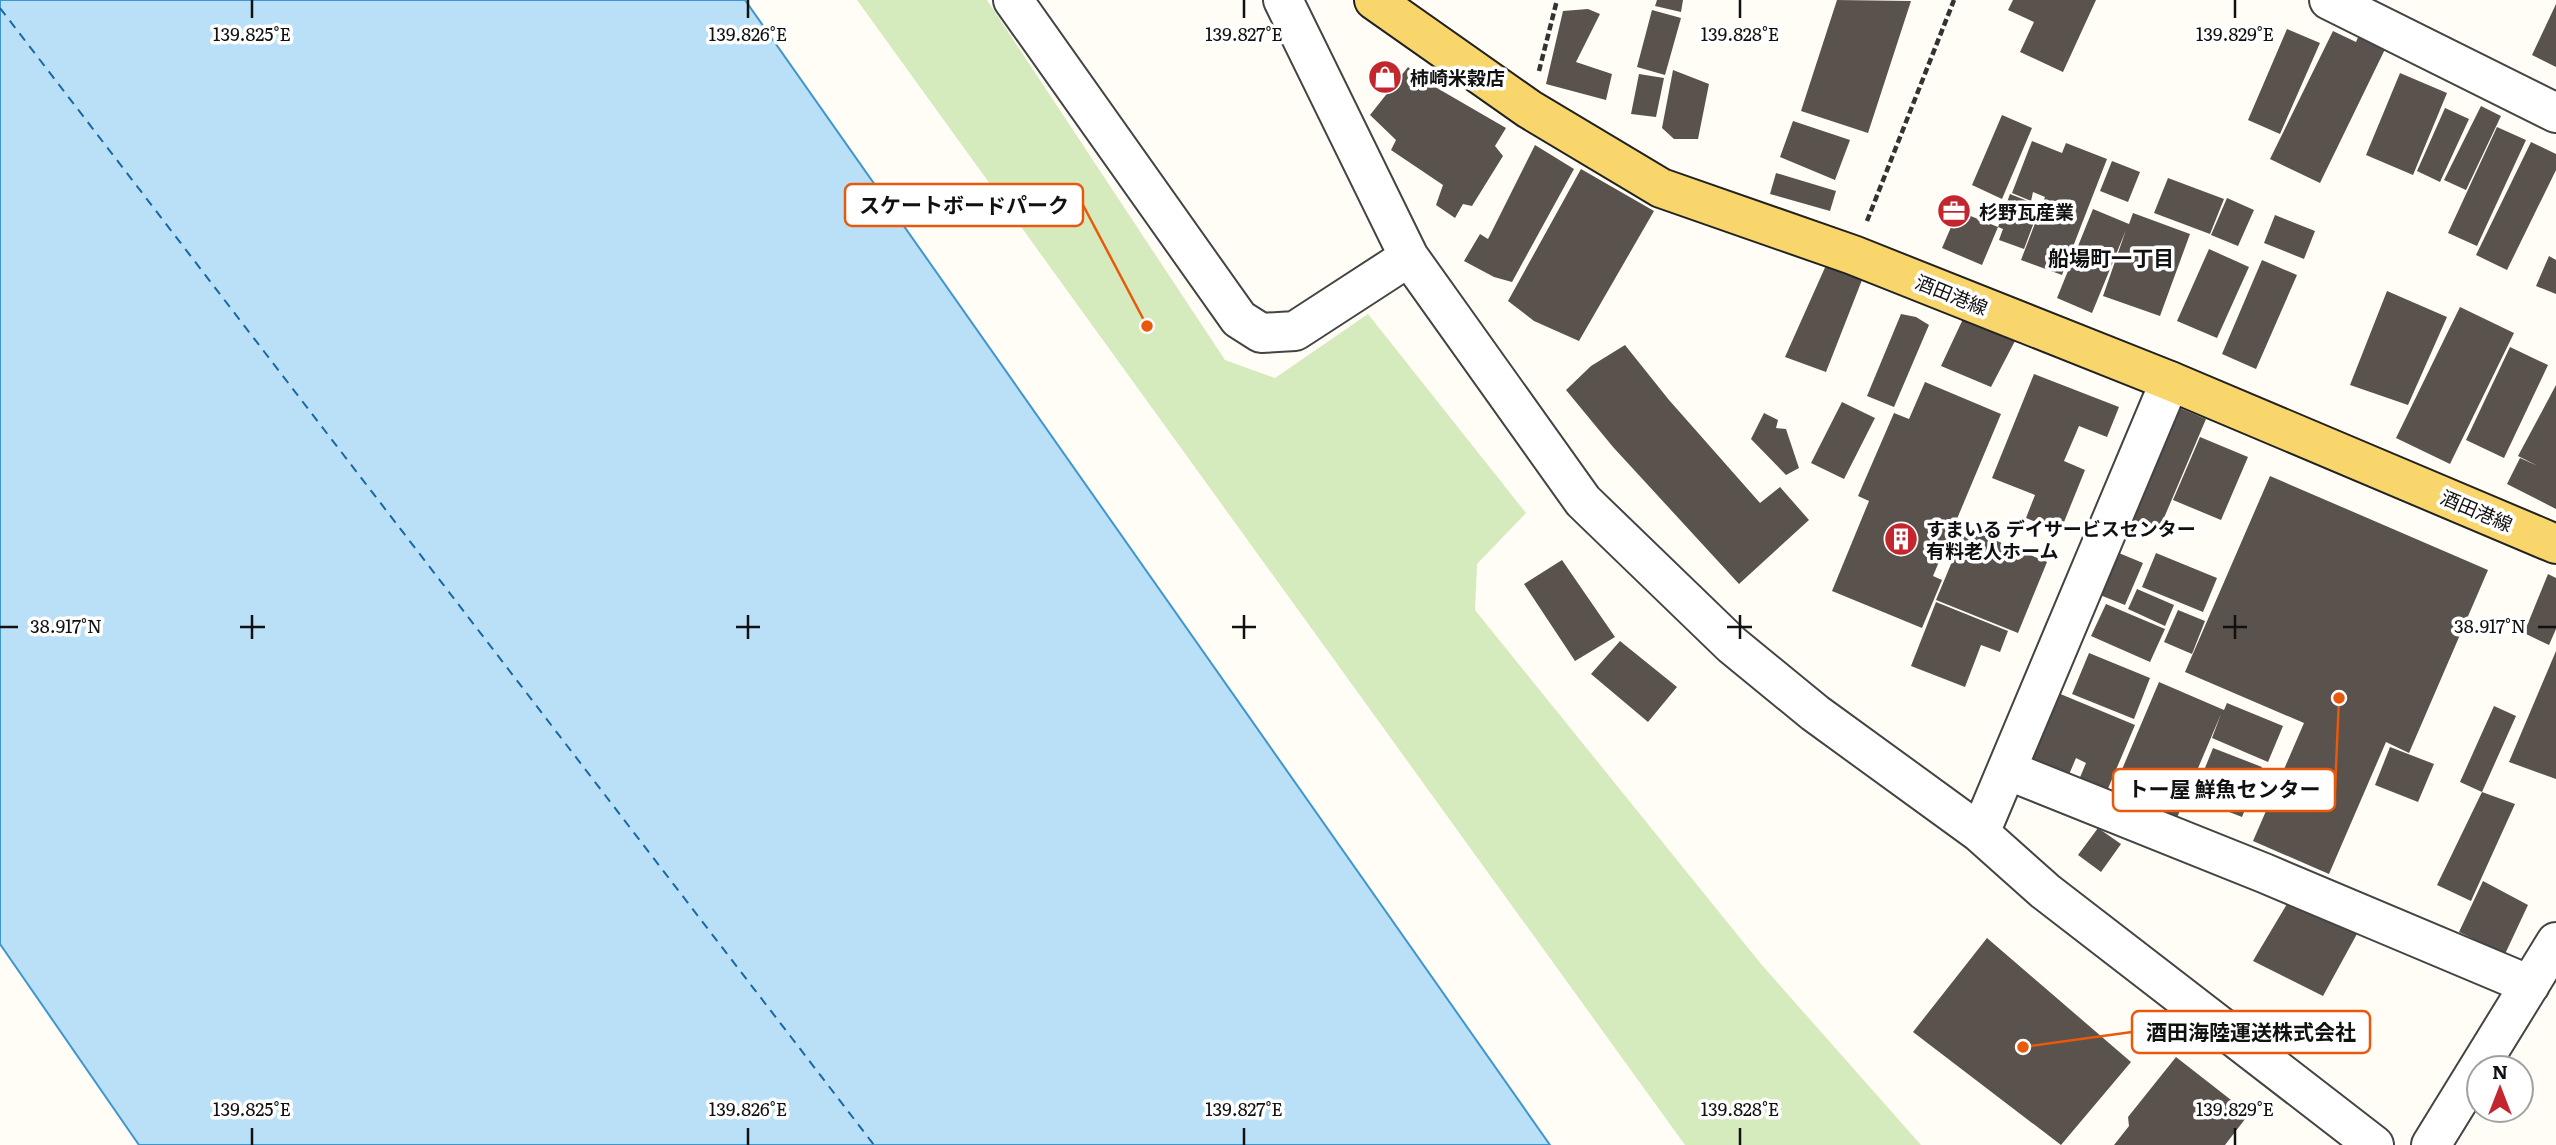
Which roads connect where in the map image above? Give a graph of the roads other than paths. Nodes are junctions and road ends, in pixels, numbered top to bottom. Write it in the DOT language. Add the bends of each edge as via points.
graph roads {
  1 [pos="1013,0"];
  2 [pos="1283,0"];
  3 [pos="1374,0"];
  4 [pos="2329,0"];
  5 [pos="2556,113"];
  6 [pos="1409,257"];
  7 [pos="2170,381"];
  8 [pos="2556,544"];
  9 [pos="2007,770"];
  10 [pos="1980,833"];
  11 [pos="2556,942"];
  12 [pos="2530,985"];
  13 [pos="2374,1145"];
  14 [pos="2431,1145"];
  1 -- 6 [label="street" via="1239,319 1261,332 1295,331"];
  2 -- 6 [label="street"];
  3 -- 7 [label="main road, 酒田港線" via="1529,109 1661,188 1853,255"];
  4 -- 5 [label="street"];
  6 -- 10 [label="street" via="1583,501 1732,645 1815,713"];
  7 -- 8 [label="main road, 酒田港線"];
  7 -- 9 [label="street"];
  9 -- 10 [label="street"];
  9 -- 12 [label="street"];
  10 -- 13 [label="street" via="2045,891"];
  11 -- 12 [label="street"];
  12 -- 14 [label="street"];
}
